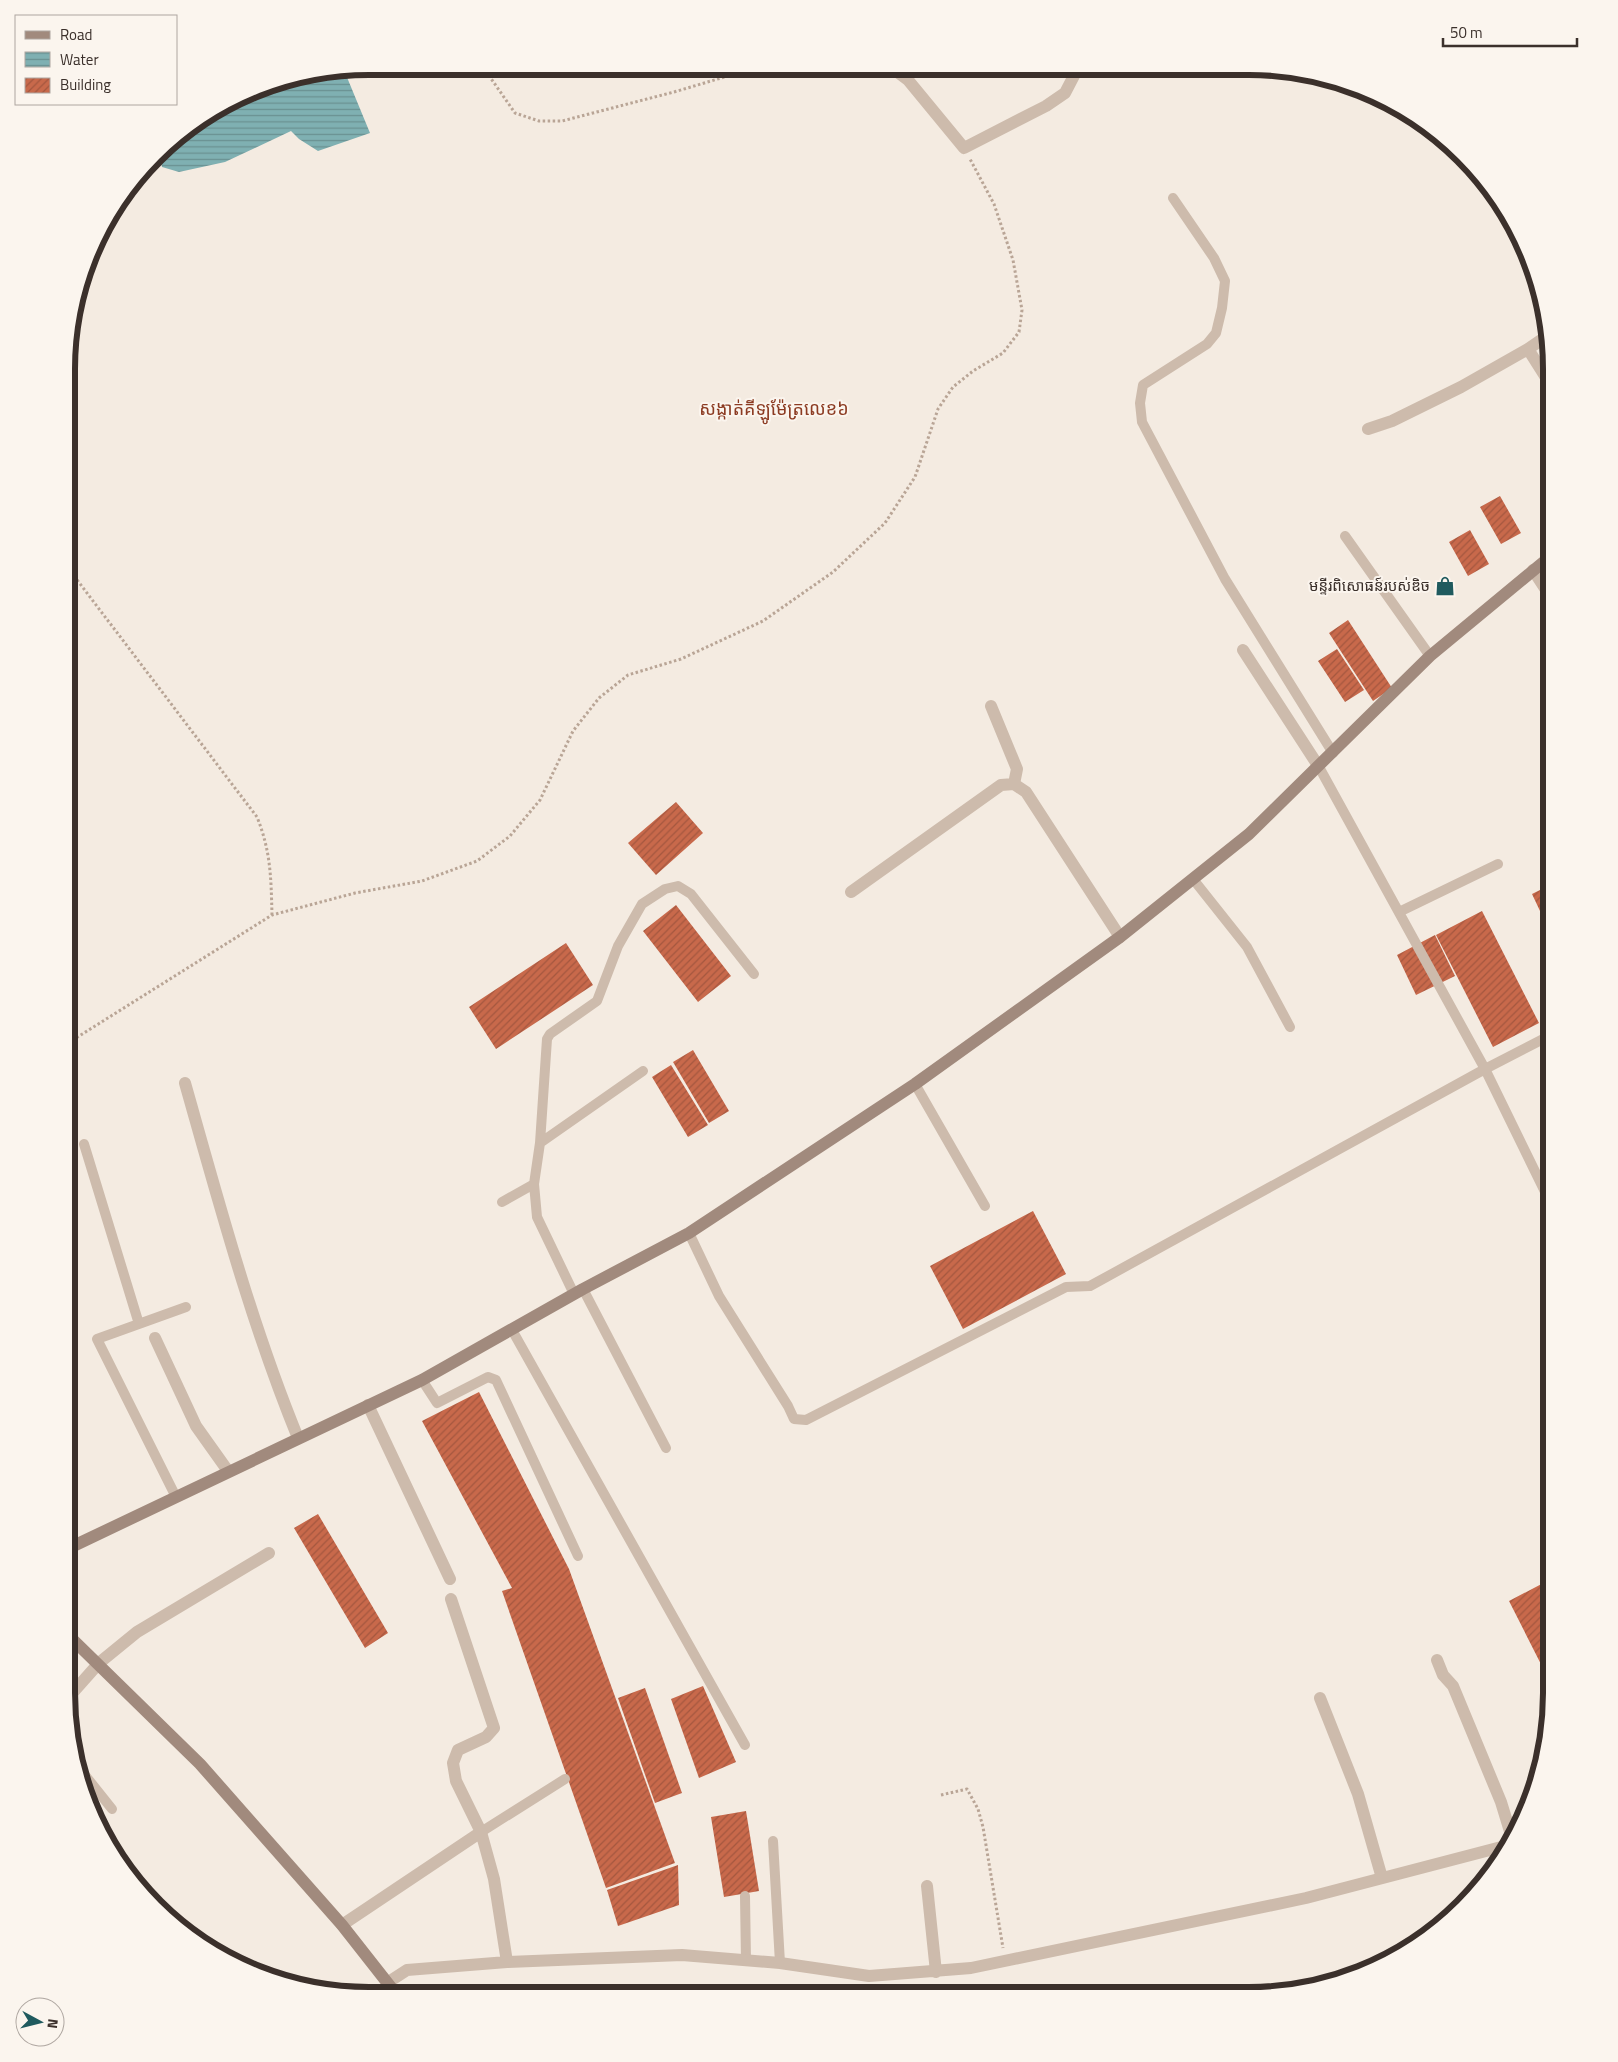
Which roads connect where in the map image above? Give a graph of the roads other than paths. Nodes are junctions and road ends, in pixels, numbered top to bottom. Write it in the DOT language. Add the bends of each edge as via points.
graph roads {
  1 [pos="901,75"];
  2 [pos="1074,75"];
  3 [pos="1173,198"];
  4 [pos="1541,340"];
  5 [pos="1528,349"];
  6 [pos="1543,373"];
  7 [pos="1368,429"];
  8 [pos="1345,536"];
  9 [pos="1543,563"];
  10 [pos="1533,570"];
  11 [pos="1543,585"];
  12 [pos="1243,650"];
  13 [pos="1430,656"];
  14 [pos="991,706"];
  15 [pos="1333,753"];
  16 [pos="1319,766"];
  17 [pos="1014,784"];
  18 [pos="1498,864"];
  19 [pos="1193,879"];
  20 [pos="851,892"];
  21 [pos="1399,912"];
  22 [pos="1120,937"];
  23 [pos="754,974"];
  24 [pos="1290,1028"];
  25 [pos="1543,1039"];
  26 [pos="1485,1069"];
  27 [pos="643,1071"];
  28 [pos="185,1083"];
  29 [pos="915,1084"];
  30 [pos="540,1142"];
  31 [pos="84,1144"];
  32 [pos="534,1184"];
  33 [pos="1543,1188"];
  34 [pos="502,1202"];
  35 [pos="985,1206"];
  36 [pos="689,1233"];
  37 [pos="578,1291"];
  38 [pos="186,1307"];
  39 [pos="139,1324"];
  40 [pos="512,1330"];
  41 [pos="155,1338"];
  42 [pos="422,1380"];
  43 [pos="368,1405"];
  44 [pos="298,1438"];
  45 [pos="666,1448"];
  46 [pos="228,1471"];
  47 [pos="176,1497"];
  48 [pos="75,1545"];
  49 [pos="269,1553"];
  50 [pos="578,1556"];
  51 [pos="450,1579"];
  52 [pos="451,1598"];
  53 [pos="75,1641"];
  54 [pos="1437,1660"];
  55 [pos="99,1663"];
  56 [pos="75,1690"];
  57 [pos="1320,1698"];
  58 [pos="745,1744"];
  59 [pos="565,1778"];
  60 [pos="88,1779"];
  61 [pos="112,1809"];
  62 [pos="1509,1830"];
  63 [pos="481,1832"];
  64 [pos="773,1840"];
  65 [pos="1500,1847"];
  66 [pos="1382,1878"];
  67 [pos="927,1886"];
  68 [pos="745,1896"];
  69 [pos="342,1924"];
  70 [pos="746,1961"];
  71 [pos="507,1962"];
  72 [pos="780,1963"];
  73 [pos="936,1972"];
  74 [pos="387,1983"];
  75 [pos="390,1987"];
  1 -- 2 [label="street" via="964,148 1046,106 1065,93"];
  3 -- 15 [label="lane" via="1214,258 1225,281 1222,308 1216,333 1207,344 1142,386 1142,422 1226,579"];
  4 -- 5 [label="street"];
  5 -- 6 [label="street"];
  5 -- 7 [label="street" via="1461,387 1392,421"];
  8 -- 13 [label="lane"];
  9 -- 10 [label="street"];
  10 -- 11 [label="street"];
  10 -- 13 [label="street"];
  12 -- 16 [label="street"];
  13 -- 15 [label="street"];
  14 -- 17 [label="street" via="1017,769"];
  15 -- 16 [label="street"];
  16 -- 19 [label="street" via="1249,834"];
  16 -- 21 [label="lane"];
  17 -- 20 [label="street" via="1001,784"];
  17 -- 22 [label="street" via="1026,792"];
  18 -- 21 [label="lane"];
  19 -- 22 [label="street"];
  19 -- 24 [label="lane" via="1247,947"];
  21 -- 26 [label="lane"];
  22 -- 29 [label="street"];
  23 -- 30 [label="lane" via="691,894 678,886 665,889 642,904 618,946 597,1002 547,1039"];
  25 -- 26 [label="lane"];
  26 -- 33 [label="lane"];
  26 -- 36 [label="lane" via="1090,1286 1066,1287 806,1420 794,1419 719,1296"];
  27 -- 30 [label="lane"];
  28 -- 44 [label="street" via="253,1315"];
  29 -- 35 [label="lane"];
  29 -- 36 [label="street"];
  30 -- 32 [label="lane"];
  31 -- 39 [label="lane"];
  32 -- 34 [label="lane"];
  32 -- 37 [label="lane" via="537,1217"];
  36 -- 37 [label="street"];
  37 -- 40 [label="street"];
  37 -- 45 [label="lane"];
  38 -- 39 [label="lane"];
  39 -- 47 [label="lane" via="97,1339"];
  40 -- 42 [label="street"];
  40 -- 58 [label="lane"];
  41 -- 46 [label="street" via="196,1426"];
  42 -- 43 [label="street"];
  42 -- 50 [label="lane" via="437,1403 488,1377 496,1380"];
  43 -- 44 [label="street"];
  43 -- 51 [label="street"];
  44 -- 46 [label="street"];
  46 -- 47 [label="street"];
  47 -- 48 [label="street"];
  49 -- 55 [label="street" via="137,1632"];
  52 -- 63 [label="street" via="494,1728 486,1737 458,1750 453,1763 456,1781"];
  53 -- 55 [label="street"];
  54 -- 62 [label="street" via="1453,1686"];
  55 -- 56 [label="street"];
  55 -- 69 [label="street" via="200,1764"];
  57 -- 66 [label="street" via="1358,1794"];
  59 -- 63 [label="lane"];
  60 -- 61 [label="lane"];
  63 -- 69 [label="street"];
  63 -- 71 [label="street" via="494,1879"];
  64 -- 72 [label="lane"];
  65 -- 66 [label="street"];
  66 -- 73 [label="street" via="1306,1898 972,1968"];
  67 -- 73 [label="street"];
  68 -- 70 [label="lane"];
  69 -- 74 [label="street"];
  70 -- 71 [label="street" via="682,1955"];
  70 -- 72 [label="street"];
  71 -- 74 [label="street" via="407,1970"];
  72 -- 73 [label="street" via="869,1976"];
  74 -- 75 [label="street"];
}
